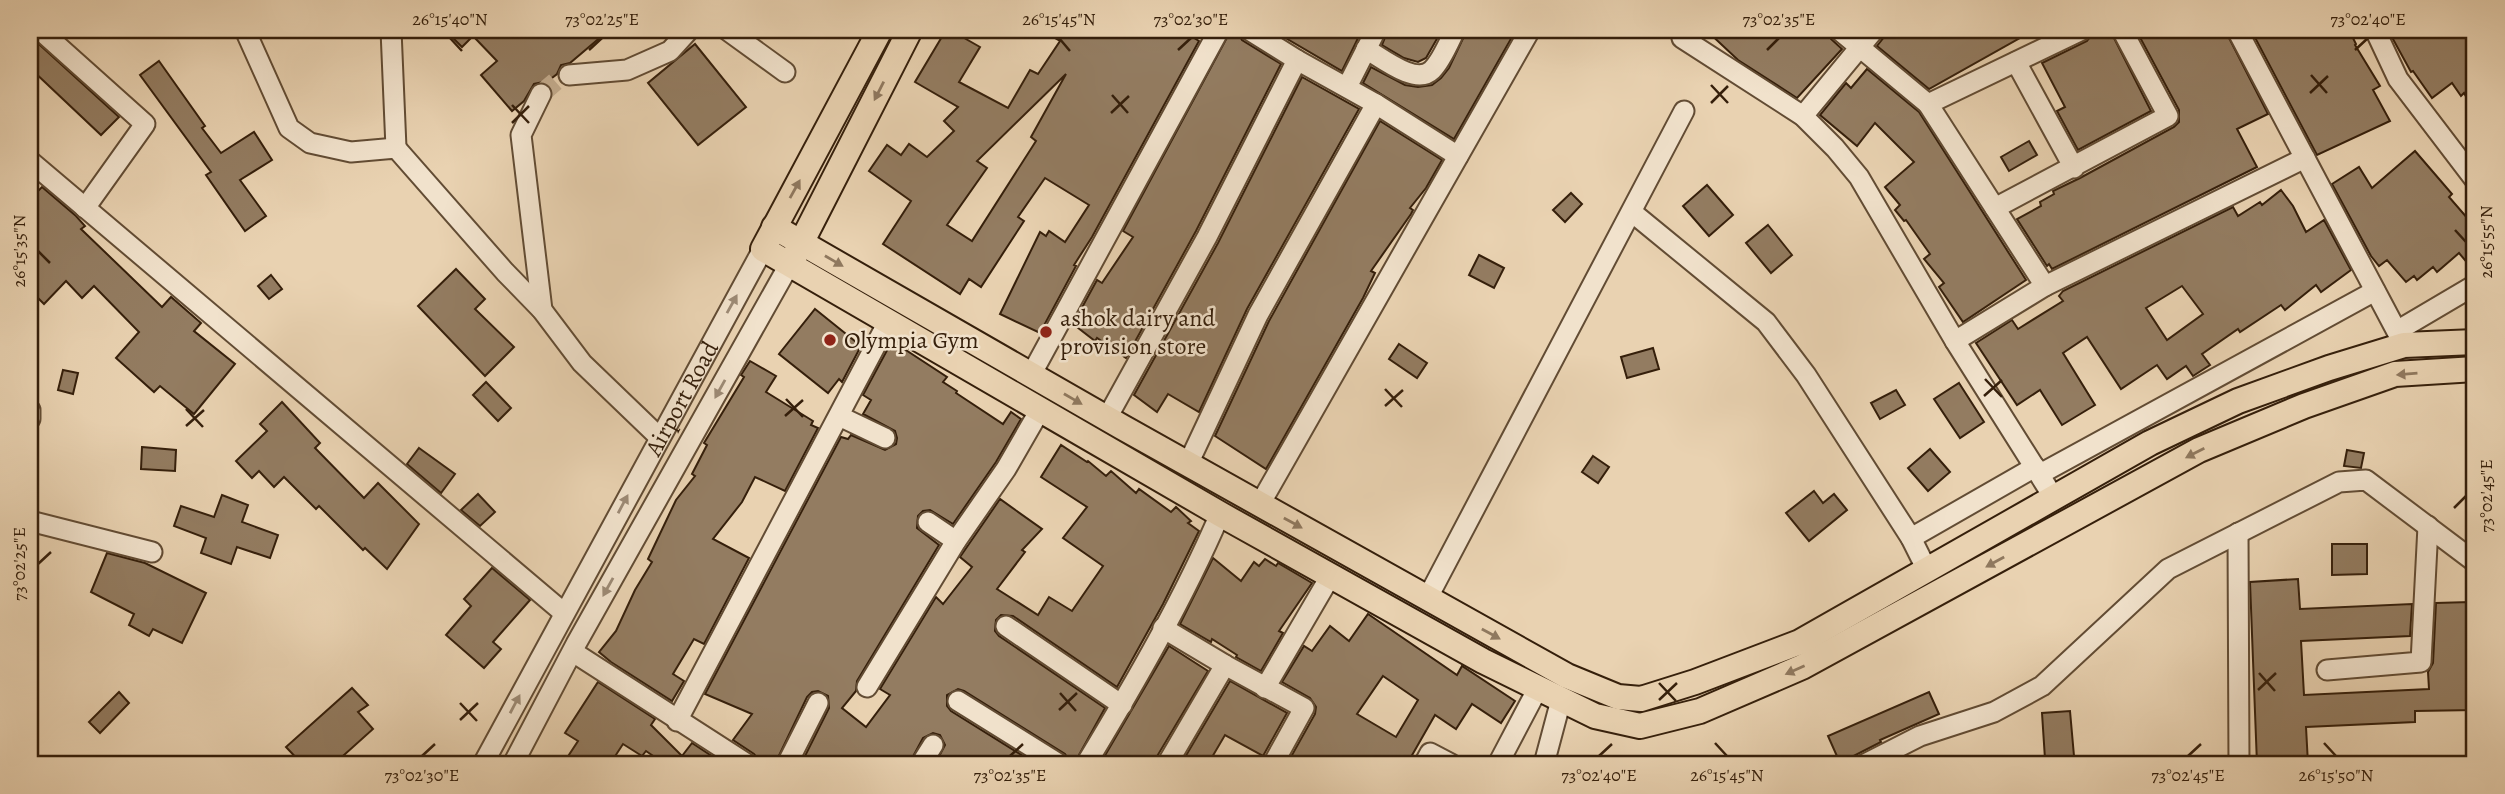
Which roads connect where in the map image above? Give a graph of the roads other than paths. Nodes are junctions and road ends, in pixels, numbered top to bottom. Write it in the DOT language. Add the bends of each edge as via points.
graph roads {
  1 [pos="40,30"];
  2 [pos="245,30"];
  3 [pos="390,30"];
  4 [pos="689,30"];
  5 [pos="727,30"];
  6 [pos="880,30"];
  7 [pos="910,30"];
  8 [pos="1219,30"];
  9 [pos="1249,30"];
  10 [pos="1376,30"];
  11 [pos="1455,30"];
  12 [pos="1530,30"];
  13 [pos="1839,30"];
  14 [pos="1874,30"];
  15 [pos="2082,30"];
  16 [pos="2122,30"];
  17 [pos="2237,30"];
  18 [pos="2375,30"];
  19 [pos="1682,38"];
  20 [pos="1858,47"];
  21 [pos="1366,49"];
  22 [pos="1297,60"];
  23 [pos="2016,61"];
  24 [pos="785,72"];
  25 [pos="569,75"];
  26 [pos="1347,87"];
  27 [pos="541,94"];
  28 [pos="1376,104"];
  29 [pos="1928,104"];
  30 [pos="1685,111"];
  31 [pos="1803,116"];
  32 [pos="396,148"];
  33 [pos="1458,156"];
  34 [pos="2305,158"];
  35 [pos="30,161"];
  36 [pos="2074,168"];
  37 [pos="2475,180"];
  38 [pos="85,208"];
  39 [pos="1995,208"];
  40 [pos="1633,213"];
  41 [pos="774,227"];
  42 [pos="801,242"];
  43 [pos="763,249"];
  44 [pos="789,265"];
  45 [pos="2475,285"];
  46 [pos="2045,286"];
  47 [pos="2375,291"];
  48 [pos="542,310"];
  49 [pos="888,322"];
  50 [pos="2400,338"];
  51 [pos="1955,341"];
  52 [pos="2475,341"];
  53 [pos="2475,369"];
  54 [pos="1031,374"];
  55 [pos="30,410"];
  56 [pos="1041,410"];
  57 [pos="839,416"];
  58 [pos="1107,418"];
  59 [pos="30,419"];
  60 [pos="659,437"];
  61 [pos="885,438"];
  62 [pos="1188,464"];
  63 [pos="2038,471"];
  64 [pos="2054,498"];
  65 [pos="1260,504"];
  66 [pos="1220,514"];
  67 [pos="30,521"];
  68 [pos="928,522"];
  69 [pos="2428,526"];
  70 [pos="2238,533"];
  71 [pos="1911,538"];
  72 [pos="956,541"];
  73 [pos="152,552"];
  74 [pos="2475,562"];
  75 [pos="1927,570"];
  76 [pos="1331,575"];
  77 [pos="1427,598"];
  78 [pos="564,613"];
  79 [pos="1006,626"];
  80 [pos="1163,628"];
  81 [pos="573,652"];
  82 [pos="1225,666"];
  83 [pos="2327,670"];
  84 [pos="867,687"];
  85 [pos="1265,688"];
  86 [pos="1538,688"];
  87 [pos="1561,700"];
  88 [pos="958,701"];
  89 [pos="818,704"];
  90 [pos="1122,705"];
  91 [pos="677,721"];
  92 [pos="933,745"];
  93 [pos="519,762"];
  94 [pos="483,764"];
  95 [pos="747,764"];
  96 [pos="787,764"];
  97 [pos="921,764"];
  98 [pos="1059,764"];
  99 [pos="1086,764"];
  100 [pos="1167,764"];
  101 [pos="1273,764"];
  102 [pos="1424,764"];
  103 [pos="1451,764"];
  104 [pos="1498,764"];
  105 [pos="1544,764"];
  106 [pos="1865,764"];
  107 [pos="2239,764"];
  1 -- 38 [label="street" via="145,124"];
  2 -- 32 [label="street" via="289,128 310,142 351,152"];
  3 -- 32 [label="street"];
  4 -- 25 [label="street" via="670,51 627,69"];
  5 -- 24 [label="street"];
  41 -- 6 [label="main road, Airport Road, one-way"];
  7 -- 42 [label="main road, Airport Road, one-way"];
  8 -- 54 [label="street"];
  9 -- 22 [label="street"];
  10 -- 21 [label="street"];
  11 -- 21 [label="street" via="1432,70 1422,76"];
  12 -- 33 [label="street"];
  13 -- 20 [label="street"];
  14 -- 20 [label="street"];
  15 -- 23 [label="street"];
  16 -- 36 [label="street" via="2168,116"];
  17 -- 34 [label="street"];
  18 -- 37 [label="street" via="2398,79"];
  19 -- 31 [label="street"];
  20 -- 29 [label="street"];
  20 -- 31 [label="street"];
  21 -- 26 [label="street"];
  22 -- 26 [label="street"];
  22 -- 58 [label="street"];
  23 -- 29 [label="street"];
  23 -- 36 [label="street"];
  26 -- 28 [label="street"];
  27 -- 48 [label="street" via="521,135"];
  28 -- 33 [label="street"];
  28 -- 62 [label="street" via="1258,315"];
  29 -- 39 [label="street"];
  30 -- 40 [label="street"];
  31 -- 51 [label="street" via="1859,177"];
  32 -- 48 [label="street"];
  33 -- 65 [label="street"];
  34 -- 46 [label="street"];
  34 -- 47 [label="street"];
  35 -- 38 [label="street"];
  36 -- 39 [label="street"];
  38 -- 78 [label="street"];
  39 -- 46 [label="street"];
  40 -- 71 [label="street" via="1766,322 1806,375"];
  40 -- 77 [label="street"];
  41 -- 42 [label="main road"];
  41 -- 43 [label="main road, Airport Road"];
  42 -- 44 [label="main road, Airport Road"];
  42 -- 54 [label="main road, one-way"];
  43 -- 44 [label="main road"];
  60 -- 43 [label="street, Airport Road, one-way"];
  44 -- 49 [label="main road"];
  44 -- 81 [label="street, Airport Road, one-way"];
  45 -- 50 [label="street"];
  46 -- 51 [label="street"];
  47 -- 50 [label="street"];
  47 -- 63 [label="street"];
  48 -- 60 [label="street" via="582,363"];
  49 -- 56 [label="main road"];
  49 -- 57 [label="street"];
  50 -- 52 [label="main road"];
  50 -- 64 [label="main road" via="2238,401 2150,443"];
  51 -- 63 [label="street"];
  53 -- 87 [label="main road, one-way" via="2395,374 2199,450 1802,667 1700,711 1640,726 1595,716"];
  54 -- 58 [label="main road, one-way"];
  55 -- 59 [label="street"];
  56 -- 66 [label="main road"];
  56 -- 72 [label="street"];
  57 -- 61 [label="street"];
  57 -- 91 [label="street"];
  58 -- 62 [label="main road"];
  78 -- 60 [label="street, Airport Road, one-way"];
  62 -- 65 [label="main road"];
  63 -- 64 [label="street"];
  63 -- 71 [label="street"];
  64 -- 75 [label="main road"];
  65 -- 77 [label="main road, one-way"];
  66 -- 76 [label="main road"];
  66 -- 80 [label="street"];
  67 -- 73 [label="street"];
  68 -- 72 [label="street"];
  69 -- 70 [label="street" via="2367,480 2339,482"];
  69 -- 74 [label="street"];
  69 -- 83 [label="street" via="2421,662"];
  70 -- 106 [label="street" via="2168,569 2042,685 1994,712 1920,736"];
  70 -- 107 [label="street"];
  71 -- 75 [label="street"];
  72 -- 84 [label="street"];
  77 -- 75 [label="main road, one-way" via="1567,676 1618,697 1641,699 1800,642"];
  76 -- 85 [label="street"];
  76 -- 86 [label="main road"];
  94 -- 78 [label="street, Airport Road, one-way"];
  79 -- 90 [label="street"];
  80 -- 82 [label="street"];
  80 -- 90 [label="street"];
  81 -- 91 [label="street"];
  81 -- 93 [label="street, Airport Road"];
  82 -- 85 [label="street"];
  82 -- 100 [label="street"];
  85 -- 101 [label="street" via="1304,708"];
  86 -- 87 [label="main road"];
  86 -- 104 [label="street"];
  87 -- 105 [label="street"];
  88 -- 98 [label="street"];
  89 -- 96 [label="street"];
  90 -- 99 [label="street"];
  91 -- 95 [label="street"];
  92 -- 97 [label="street"];
  102 -- 103 [label="street" via="1430,753"];
}
